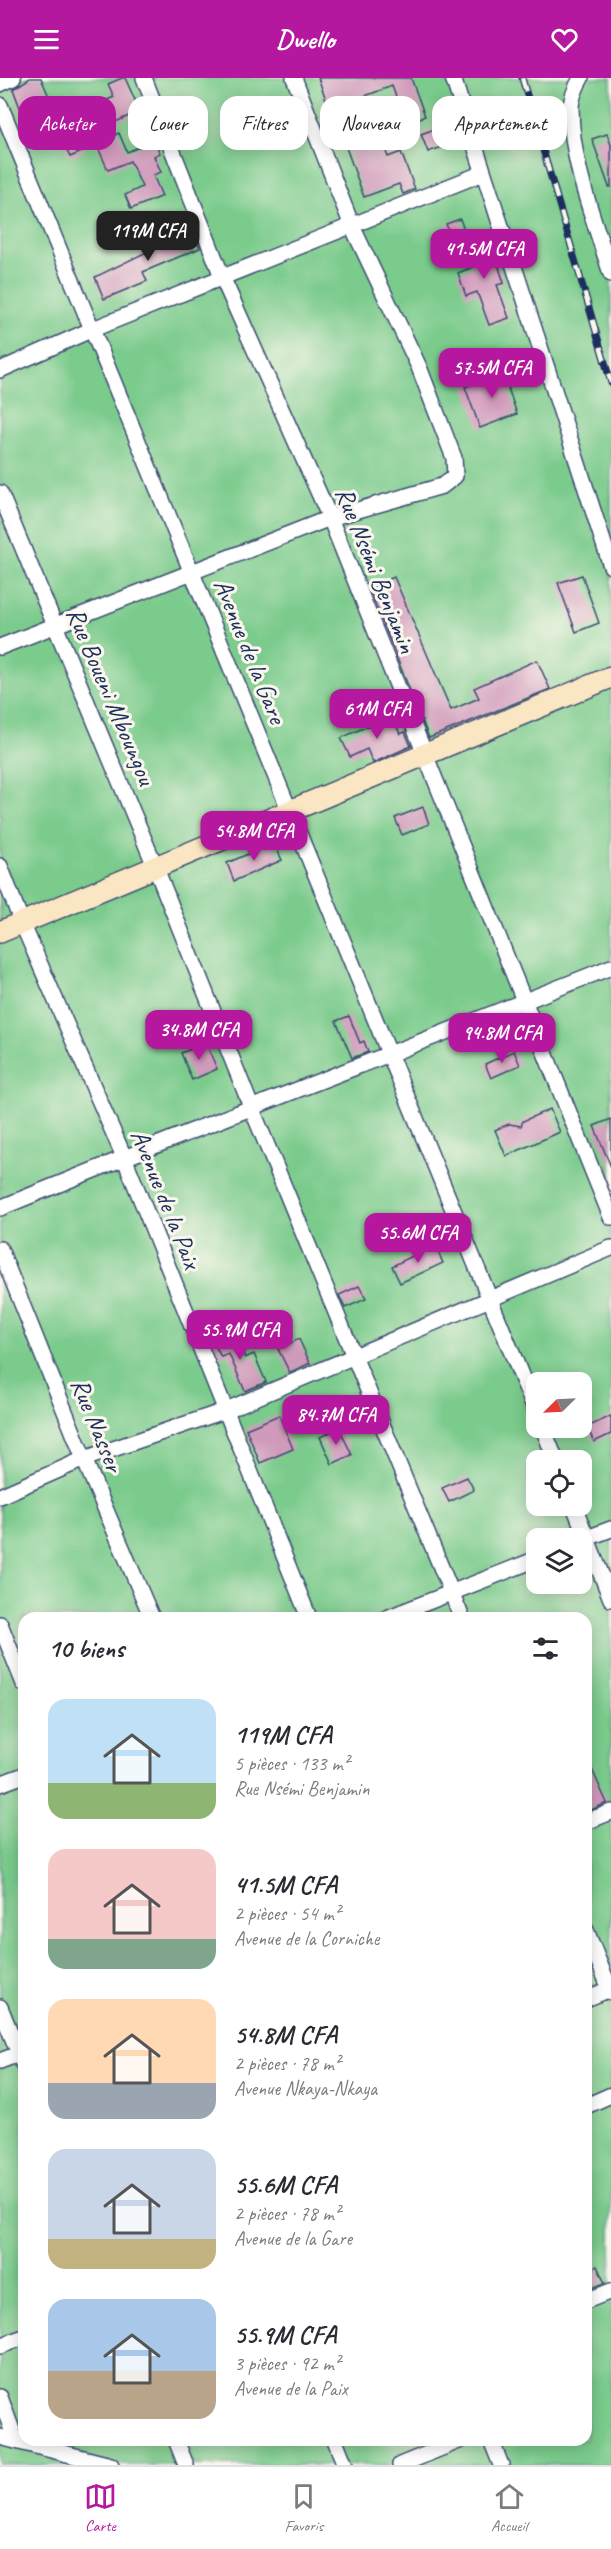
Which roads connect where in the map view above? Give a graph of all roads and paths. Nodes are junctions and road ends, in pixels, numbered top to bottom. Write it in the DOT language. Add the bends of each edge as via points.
graph roads {
  1 [pos="13,78"];
  2 [pos="144,78"];
  3 [pos="294,78"];
  4 [pos="453,78"];
  5 [pos="581,78"];
  6 [pos="0,84"];
  7 [pos="0,105"];
  8 [pos="483,173"];
  9 [pos="352,226"];
  10 [pos="611,274"];
  11 [pos="223,279"];
  12 [pos="93,329"];
  13 [pos="0,370"];
  14 [pos="0,493"];
  15 [pos="330,518"];
  16 [pos="611,566"];
  17 [pos="192,570"];
  18 [pos="56,625"];
  19 [pos="0,647"];
  20 [pos="611,677"];
  21 [pos="424,754"];
  22 [pos="289,811"];
  23 [pos="0,866"];
  24 [pos="155,866"];
  25 [pos="22,923"];
  26 [pos="0,932"];
  27 [pos="611,967"];
  28 [pos="523,1002"];
  29 [pos="390,1054"];
  30 [pos="252,1109"];
  31 [pos="124,1157"];
  32 [pos="0,1208"];
  33 [pos="611,1217"];
  34 [pos="611,1248"];
  35 [pos="0,1249"];
  36 [pos="490,1298"];
  37 [pos="354,1355"];
  38 [pos="526,1387"];
  39 [pos="224,1411"];
  40 [pos="84,1459"];
  41 [pos="0,1496"];
  42 [pos="611,1529"];
  43 [pos="592,1536"];
  44 [pos="592,1557"];
  45 [pos="526,1563"];
  46 [pos="452,1591"];
  47 [pos="611,1599"];
  48 [pos="149,1612"];
  49 [pos="307,1612"];
  50 [pos="401,1612"];
  51 [pos="460,1612"];
  52 [pos="0,1624"];
  53 [pos="18,1669"];
  54 [pos="18,1777"];
  55 [pos="0,1784"];
  56 [pos="611,1812"];
  57 [pos="592,1820"];
  58 [pos="592,1945"];
  59 [pos="610,1991"];
  60 [pos="592,1997"];
  61 [pos="0,2007"];
  62 [pos="18,2048"];
  63 [pos="18,2058"];
  64 [pos="0,2061"];
  65 [pos="611,2096"];
  66 [pos="592,2104"];
  67 [pos="611,2291"];
  68 [pos="592,2299"];
  69 [pos="18,2339"];
  70 [pos="0,2346"];
  71 [pos="0,2397"];
  72 [pos="0,2437"];
  73 [pos="16,2441"];
  74 [pos="36,2446"];
  75 [pos="178,2446"];
  76 [pos="337,2446"];
  77 [pos="446,2446"];
  78 [pos="493,2446"];
  79 [pos="111,2465"];
  80 [pos="186,2465"];
  81 [pos="345,2465"];
  82 [pos="400,2465"];
  83 [pos="501,2465"];
  1 -- 6 [label="street"];
  2 -- 11 [label="street, Rue Nsémi Benjamin"];
  3 -- 9 [label="street"];
  4 -- 8 [label="street"];
  5 -- 10 [label="street" via="571,106 575,140 581,177"];
  7 -- 12 [label="street, Avenue de la Gare"];
  8 -- 9 [label="street"];
  8 -- 16 [label="street"];
  9 -- 11 [label="street"];
  9 -- 15 [label="street" via="419,367 456,469 455,476 442,486"];
  11 -- 12 [label="street"];
  11 -- 15 [label="street, Rue Nsémi Benjamin"];
  12 -- 13 [label="street"];
  12 -- 17 [label="street, Avenue de la Gare"];
  14 -- 18 [label="street, Rue Boueni Mboungou"];
  15 -- 17 [label="street"];
  15 -- 21 [label="street, Rue Nsémi Benjamin"];
  17 -- 18 [label="street"];
  17 -- 22 [label="street, Avenue de la Gare"];
  18 -- 19 [label="street"];
  18 -- 24 [label="street, Rue Boueni Mboungou"];
  20 -- 21 [label="street"];
  21 -- 22 [label="street"];
  21 -- 28 [label="street, Rue Nsémi Benjamin"];
  22 -- 24 [label="street"];
  22 -- 29 [label="street, Avenue de la Gare"];
  23 -- 25 [label="street, Avenue de la Paix"];
  24 -- 25 [label="street"];
  24 -- 30 [label="street, Rue Boueni Mboungou"];
  25 -- 26 [label="street"];
  25 -- 31 [label="street, Avenue de la Paix"];
  27 -- 28 [label="street"];
  28 -- 29 [label="street"];
  28 -- 33 [label="street, Rue Nsémi Benjamin"];
  29 -- 30 [label="street"];
  29 -- 36 [label="street, Avenue de la Gare"];
  30 -- 31 [label="street"];
  30 -- 37 [label="street, Rue Boueni Mboungou"];
  31 -- 32 [label="street"];
  31 -- 39 [label="street, Avenue de la Paix"];
  34 -- 36 [label="street"];
  35 -- 40 [label="street, Rue Nasser"];
  36 -- 37 [label="street"];
  36 -- 38 [label="street, Avenue de la Gare"];
  37 -- 39 [label="street"];
  37 -- 46 [label="street, Rue Boueni Mboungou"];
  39 -- 40 [label="street"];
  39 -- 49 [label="street, Avenue de la Paix"];
  40 -- 41 [label="street"];
  40 -- 48 [label="street, Rue Nasser"];
  42 -- 43 [label="street"];
  44 -- 47 [label="street"];
  45 -- 46 [label="street"];
  46 -- 50 [label="street"];
  46 -- 51 [label="street, Rue Boueni Mboungou"];
  52 -- 53 [label="street"];
  54 -- 55 [label="street"];
  56 -- 57 [label="street"];
  58 -- 59 [label="street"];
  59 -- 60 [label="street"];
  61 -- 62 [label="street"];
  63 -- 64 [label="street"];
  65 -- 66 [label="street"];
  67 -- 68 [label="street"];
  69 -- 70 [label="street"];
  71 -- 73 [label="street"];
  72 -- 73 [label="street"];
  74 -- 79 [label="street"];
  75 -- 80 [label="street"];
  76 -- 81 [label="street"];
  77 -- 82 [label="street"];
  78 -- 83 [label="street"];
}
